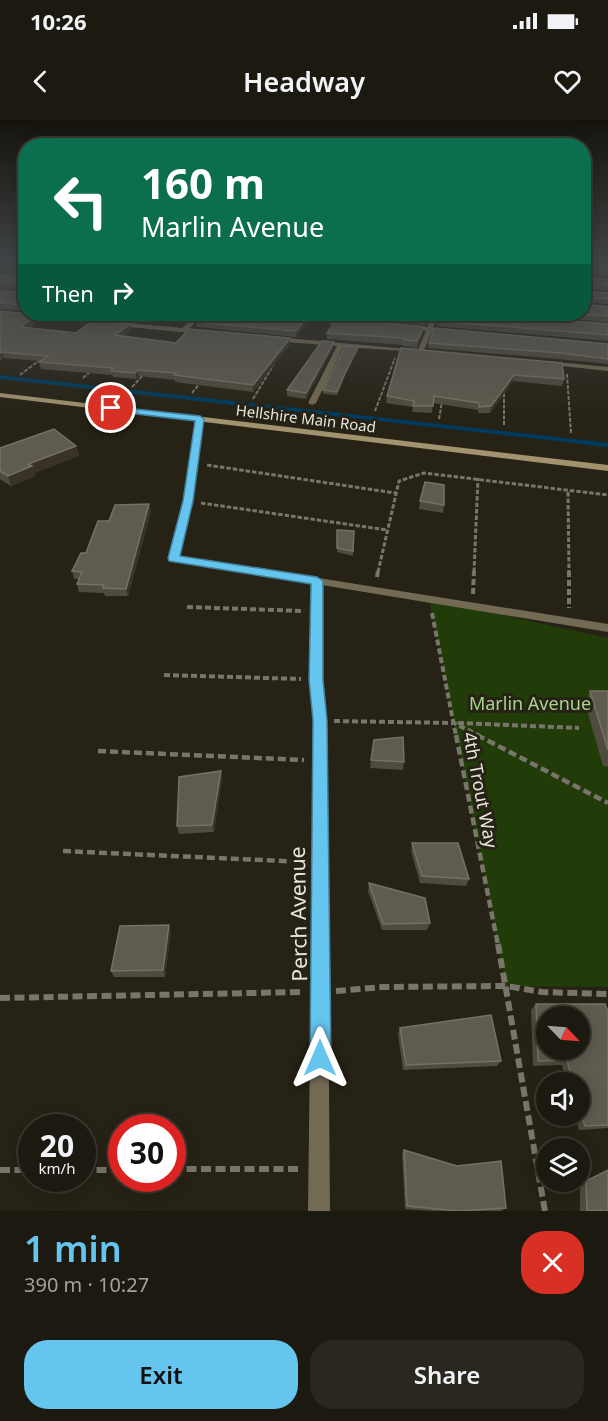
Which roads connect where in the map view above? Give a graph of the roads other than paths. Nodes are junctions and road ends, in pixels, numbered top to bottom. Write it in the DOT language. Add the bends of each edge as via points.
graph roads {
  1 [pos="0,313"];
  2 [pos="18,315"];
  3 [pos="92,321"];
  4 [pos="194,321"];
  5 [pos="336,321"];
  6 [pos="433,321"];
  7 [pos="348,322"];
  8 [pos="406,327"];
  9 [pos="185,329"];
  10 [pos="430,329"];
  11 [pos="453,331"];
  12 [pos="214,333"];
  13 [pos="269,338"];
  14 [pos="341,345"];
  15 [pos="421,351"];
  16 [pos="432,352"];
  17 [pos="543,363"];
  18 [pos="608,369"];
  19 [pos="0,395"];
  20 [pos="312,403"];
  21 [pos="200,419"];
  22 [pos="608,468"];
  23 [pos="317,581"];
  24 [pos="608,628"];
  25 [pos="319,1211"];
  1 -- 2 [label="street"];
  3 -- 9 [label="street"];
  4 -- 9 [label="street"];
  5 -- 7 [label="street"];
  6 -- 10 [label="street"];
  8 -- 10 [label="street"];
  9 -- 12 [label="street"];
  10 -- 11 [label="street"];
  10 -- 15 [label="street"];
  13 -- 14 [label="street"];
  14 -- 15 [label="street"];
  14 -- 20 [label="street"];
  15 -- 16 [label="street"];
  17 -- 18 [label="street"];
  19 -- 21 [label="main road, Hellshire Main Road"];
  21 -- 22 [label="main road, Hellshire Main Road"];
  21 -- 23 [label="street" via="188,501 174,558"];
  23 -- 24 [label="street"];
  23 -- 25 [label="street, Perch Avenue"];
}
